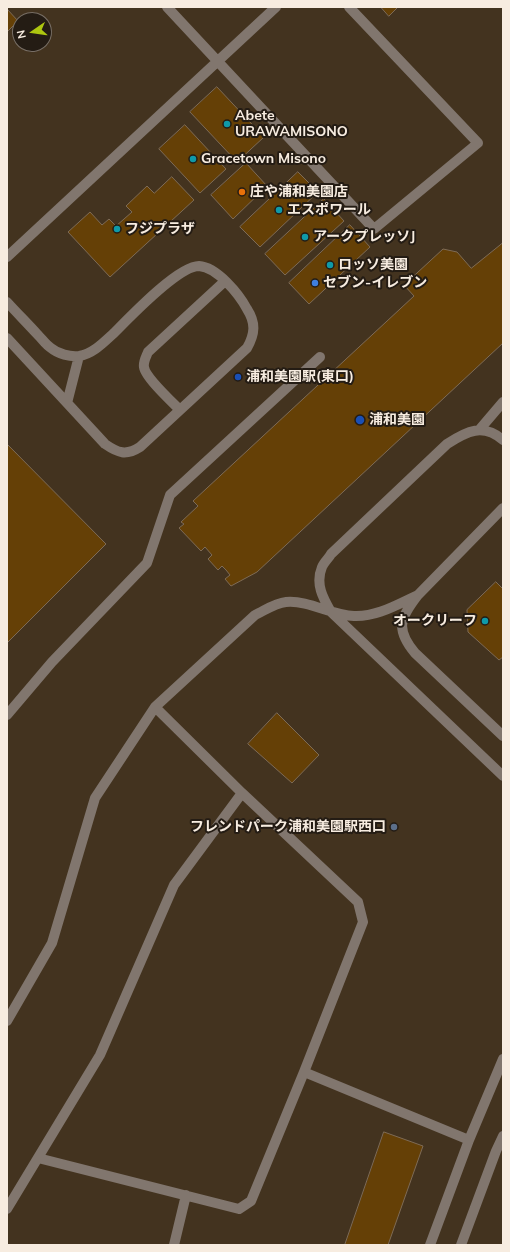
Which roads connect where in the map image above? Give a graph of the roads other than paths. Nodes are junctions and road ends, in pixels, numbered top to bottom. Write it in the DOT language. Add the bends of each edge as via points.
graph roads {
  1 [pos="167,7"];
  2 [pos="276,7"];
  3 [pos="349,7"];
  4 [pos="218,61"];
  5 [pos="7,257"];
  6 [pos="225,281"];
  7 [pos="7,302"];
  8 [pos="7,338"];
  9 [pos="79,356"];
  10 [pos="320,357"];
  11 [pos="503,402"];
  12 [pos="67,403"];
  13 [pos="180,410"];
  14 [pos="480,430"];
  15 [pos="503,440"];
  16 [pos="503,508"];
  17 [pos="418,595"];
  18 [pos="331,612"];
  19 [pos="155,707"];
  20 [pos="7,714"];
  21 [pos="503,736"];
  22 [pos="503,776"];
  23 [pos="242,793"];
  24 [pos="7,1021"];
  25 [pos="503,1059"];
  26 [pos="304,1072"];
  27 [pos="503,1136"];
  28 [pos="469,1140"];
  29 [pos="38,1158"];
  30 [pos="186,1195"];
  31 [pos="7,1209"];
  32 [pos="174,1245"];
  33 [pos="430,1245"];
  34 [pos="461,1245"];
  1 -- 4 [label="street"];
  2 -- 4 [label="street"];
  3 -- 4 [label="street" via="478,143 374,229"];
  4 -- 5 [label="street"];
  6 -- 9 [label="street" via="208,268 198,266 184,270 168,281 105,341 89,353"];
  6 -- 13 [label="street" via="244,303 251,316 254,326 253,338 247,348"];
  6 -- 13 [label="street" via="148,352 145,360 147,376"];
  7 -- 9 [label="street" via="51,348 65,355"];
  8 -- 12 [label="street"];
  9 -- 12 [label="street"];
  10 -- 20 [label="street" via="170,495 147,563 52,662"];
  11 -- 14 [label="street"];
  12 -- 13 [label="street" via="105,444 115,451 124,453 133,452 140,447"];
  14 -- 15 [label="street" via="497,435"];
  14 -- 18 [label="street" via="463,434 447,444 332,554 322,567 319,581 322,597"];
  16 -- 17 [label="street"];
  17 -- 18 [label="street" via="370,615 354,616"];
  17 -- 21 [label="street" via="402,619 402,632 407,644"];
  18 -- 19 [label="street" via="302,603 284,602 255,615"];
  18 -- 22 [label="street"];
  19 -- 23 [label="street"];
  19 -- 24 [label="street" via="95,798 52,943"];
  23 -- 26 [label="street" via="358,902 363,922"];
  23 -- 29 [label="street" via="174,885 100,1055"];
  25 -- 28 [label="street"];
  26 -- 28 [label="street"];
  26 -- 30 [label="street" via="251,1201 239,1209"];
  27 -- 34 [label="street"];
  28 -- 33 [label="street"];
  29 -- 30 [label="street"];
  29 -- 31 [label="street"];
  30 -- 32 [label="street"];
}
